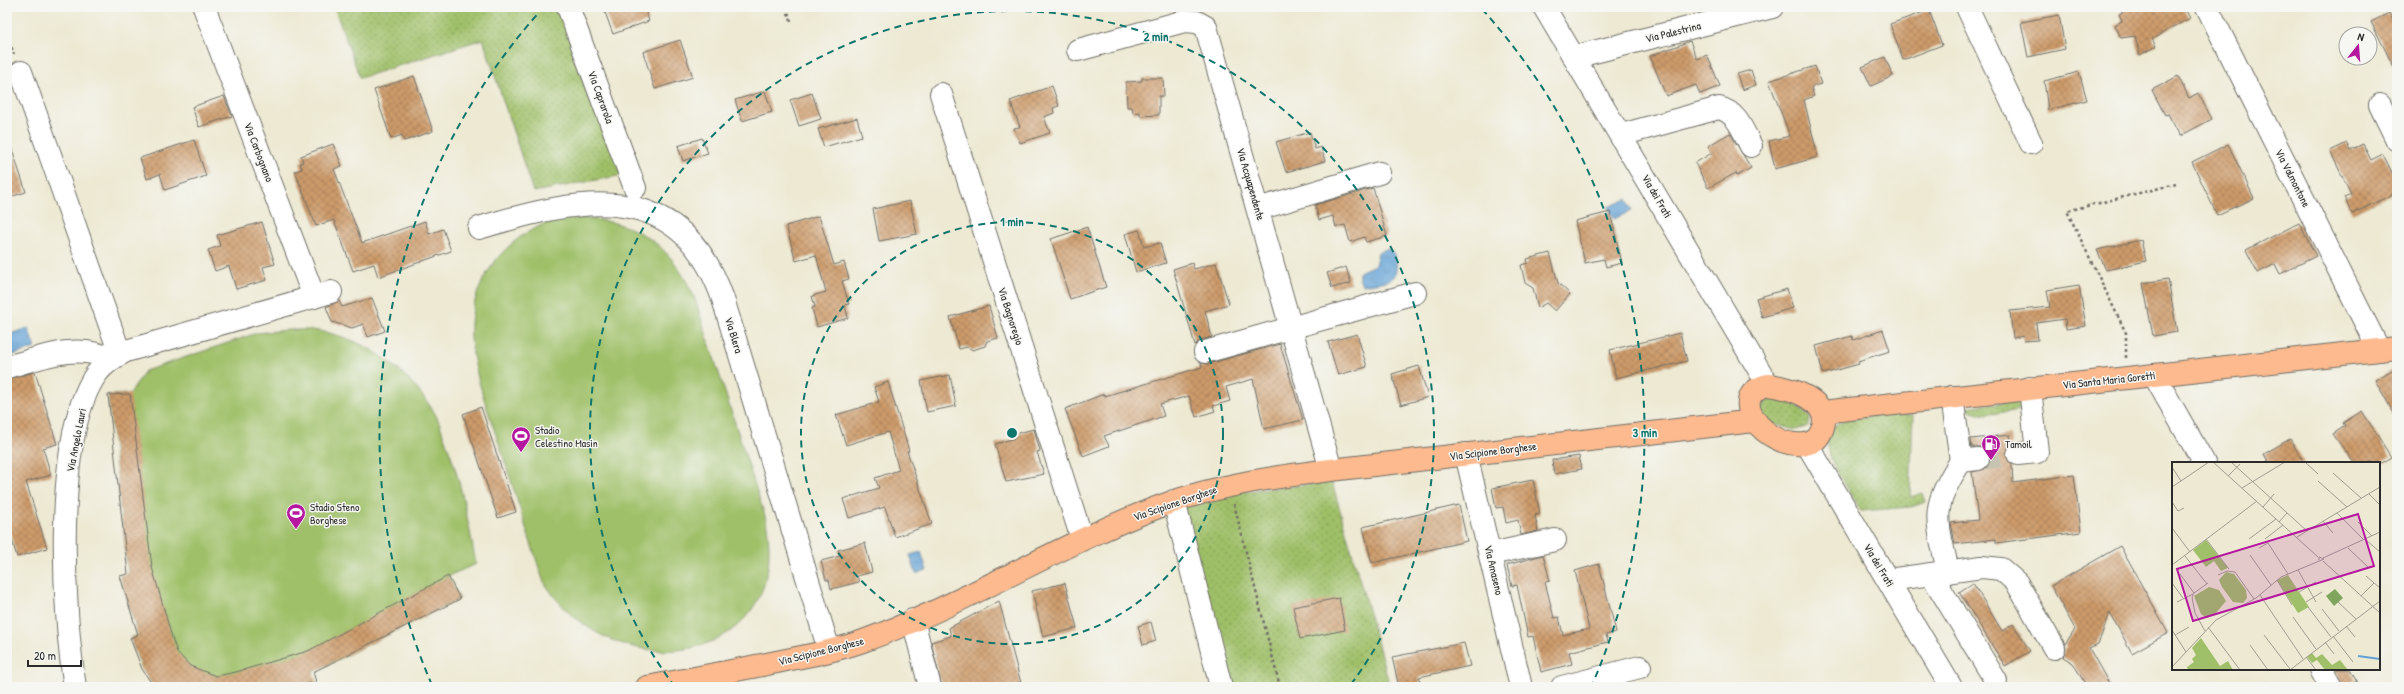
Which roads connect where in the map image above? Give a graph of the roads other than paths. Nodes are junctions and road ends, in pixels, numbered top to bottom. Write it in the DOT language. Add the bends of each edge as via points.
graph roads {
  1 [pos="204,7"];
  2 [pos="568,7"];
  3 [pos="1544,7"];
  4 [pos="1772,7"];
  5 [pos="1967,7"];
  6 [pos="2207,7"];
  7 [pos="1719,13"];
  8 [pos="1078,50"];
  9 [pos="1574,57"];
  10 [pos="20,72"];
  11 [pos="941,94"];
  12 [pos="2380,105"];
  13 [pos="1621,135"];
  14 [pos="2397,140"];
  15 [pos="2031,143"];
  16 [pos="1751,146"];
  17 [pos="1379,173"];
  18 [pos="635,188"];
  19 [pos="1258,209"];
  20 [pos="479,228"];
  21 [pos="1415,293"];
  22 [pos="1291,329"];
  23 [pos="2388,349"];
  24 [pos="1205,352"];
  25 [pos="115,357"];
  26 [pos="7,367"];
  27 [pos="2154,374"];
  28 [pos="1768,386"];
  29 [pos="2030,388"];
  30 [pos="1952,397"];
  31 [pos="1822,412"];
  32 [pos="1754,420"];
  33 [pos="1807,444"];
  34 [pos="1466,454"];
  35 [pos="2018,454"];
  36 [pos="2203,462"];
  37 [pos="1331,470"];
  38 [pos="1174,501"];
  39 [pos="1082,538"];
  40 [pos="1554,540"];
  41 [pos="1490,554"];
  42 [pos="1940,573"];
  43 [pos="1888,580"];
  44 [pos="913,620"];
  45 [pos="2054,648"];
  46 [pos="830,650"];
  47 [pos="1640,667"];
  48 [pos="2322,670"];
  49 [pos="1996,681"];
  50 [pos="75,687"];
  51 [pos="647,687"];
  52 [pos="930,687"];
  53 [pos="1221,687"];
  54 [pos="1521,687"];
  55 [pos="1562,687"];
  56 [pos="1951,687"];
  57 [pos="2331,687"];
  1 -- 25 [label="street, Via Carbognano" via="322,294"];
  2 -- 18 [label="street, Via Caprarola"];
  3 -- 9 [label="street, Via dei Frati"];
  4 -- 7 [label="street, Via Palestrina"];
  5 -- 15 [label="street"];
  6 -- 23 [label="street, Via Valmontone"];
  7 -- 9 [label="street, Via Palestrina"];
  8 -- 19 [label="street, Via Acquapendente" via="1185,21 1197,22 1206,27"];
  9 -- 13 [label="street, Via dei Frati"];
  10 -- 25 [label="street"];
  11 -- 39 [label="street, Via Bagnoregio"];
  12 -- 14 [label="street"];
  13 -- 16 [label="street" via="1719,108 1734,116"];
  13 -- 28 [label="street, Via dei Frati"];
  17 -- 19 [label="street"];
  19 -- 22 [label="street, Via Acquapendente"];
  20 -- 46 [label="street, Via Blera" via="556,207 600,203 632,208 649,214 682,233 695,246 712,272 723,299"];
  21 -- 22 [label="street"];
  22 -- 24 [label="street"];
  22 -- 37 [label="street, Via Acquapendente"];
  23 -- 27 [label="main road, Via Santa Maria Goretti"];
  25 -- 26 [label="street" via="72,351"];
  25 -- 50 [label="street, Via Angelo Lauri" via="97,374 84,399 75,432 70,467 66,518 66,580 70,653"];
  27 -- 29 [label="main road, Via Santa Maria Goretti"];
  27 -- 36 [label="street"];
  28 -- 31 [label="main road" via="1800,393 1813,401"];
  28 -- 32 [label="main road" via="1757,390 1752,398 1750,409"];
  29 -- 30 [label="main road, Via Santa Maria Goretti"];
  29 -- 35 [label="street" via="2037,452"];
  30 -- 31 [label="main road, Via Santa Maria Goretti"];
  30 -- 42 [label="street" via="1970,460 1944,488 1937,510"];
  31 -- 33 [label="main road" via="1824,424 1821,433 1813,442"];
  32 -- 33 [label="main road" via="1762,431 1776,439 1792,444"];
  32 -- 34 [label="main road, Via Scipione Borghese"];
  33 -- 43 [label="street, Via dei Frati"];
  34 -- 37 [label="main road, Via Scipione Borghese"];
  34 -- 41 [label="street, Via Amaseno"];
  37 -- 38 [label="main road, Via Scipione Borghese" via="1230,486"];
  38 -- 39 [label="main road, Via Scipione Borghese"];
  38 -- 53 [label="street"];
  39 -- 44 [label="main road, Via Scipione Borghese"];
  40 -- 41 [label="street"];
  41 -- 54 [label="street, Via Amaseno"];
  42 -- 43 [label="street"];
  42 -- 45 [label="street" via="1988,567 2001,570 2017,584"];
  42 -- 49 [label="street"];
  43 -- 56 [label="street, Via dei Frati"];
  44 -- 46 [label="main road, Via Scipione Borghese" via="864,640"];
  44 -- 52 [label="street"];
  46 -- 51 [label="main road, Via Scipione Borghese"];
  47 -- 55 [label="street"];
  48 -- 57 [label="street"];
}
